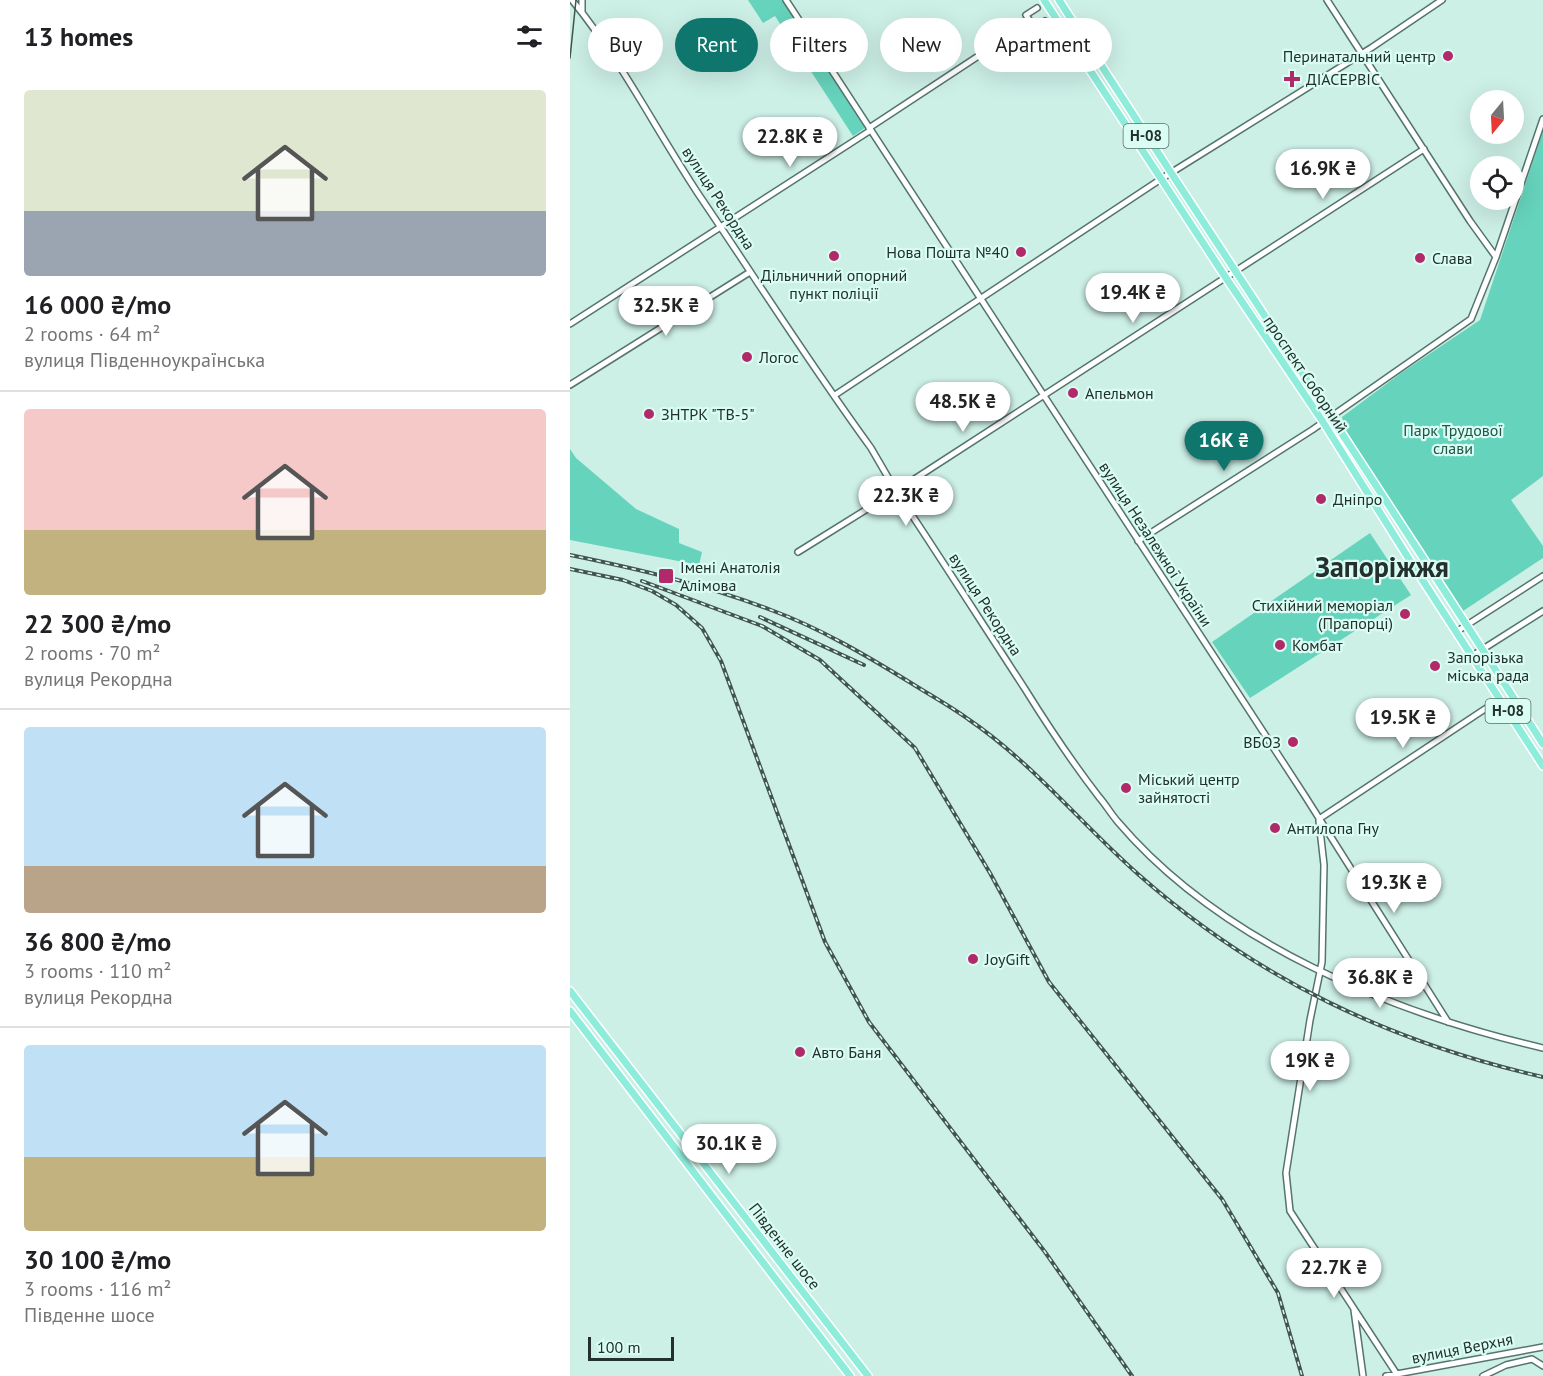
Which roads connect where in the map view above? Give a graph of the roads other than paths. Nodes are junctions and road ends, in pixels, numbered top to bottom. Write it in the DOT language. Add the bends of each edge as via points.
graph roads {
  1 [pos="572,0"];
  2 [pos="582,0"];
  3 [pos="786,0"];
  4 [pos="1044,0"];
  5 [pos="1059,0"];
  6 [pos="1327,0"];
  7 [pos="1442,0"];
  8 [pos="1037,8"];
  9 [pos="582,12"];
  10 [pos="1028,18"];
  11 [pos="1362,53"];
  12 [pos="974,59"];
  13 [pos="1543,119"];
  14 [pos="870,129"];
  15 [pos="1424,149"];
  16 [pos="1171,174"];
  17 [pos="1161,179"];
  18 [pos="721,225"];
  19 [pos="1496,257"];
  20 [pos="750,272"];
  21 [pos="1236,272"];
  22 [pos="1226,278"];
  23 [pos="981,297"];
  24 [pos="570,324"];
  25 [pos="570,385"];
  26 [pos="835,395"];
  27 [pos="1043,395"];
  28 [pos="1331,417"];
  29 [pos="1323,422"];
  30 [pos="896,491"];
  31 [pos="1138,541"];
  32 [pos="798,552"];
  33 [pos="1543,576"];
  34 [pos="1543,611"];
  35 [pos="1468,624"];
  36 [pos="1456,632"];
  37 [pos="1483,649"];
  38 [pos="1472,656"];
  39 [pos="1500,699"];
  40 [pos="1543,744"];
  41 [pos="1543,766"];
  42 [pos="1319,819"];
  43 [pos="1321,973"];
  44 [pos="570,991"];
  45 [pos="570,1011"];
  46 [pos="1448,1022"];
  47 [pos="1543,1048"];
  48 [pos="632,1069"];
  49 [pos="621,1076"];
  50 [pos="728,1193"];
  51 [pos="718,1202"];
  52 [pos="1354,1308"];
  53 [pos="1543,1347"];
  54 [pos="1543,1366"];
  55 [pos="1398,1375"];
  56 [pos="850,1376"];
  57 [pos="868,1376"];
  58 [pos="1363,1376"];
  59 [pos="1386,1376"];
  60 [pos="1483,1376"];
  1 -- 9 [label="street, вулиця Рекордна"];
  2 -- 9 [label="street"];
  3 -- 14 [label="street, вулиця Незалежної України"];
  4 -- 17 [label="main road, проспект Соборний / Н-08"];
  5 -- 16 [label="main road, проспект Соборний / Н-08"];
  6 -- 11 [label="street"];
  7 -- 11 [label="street"];
  8 -- 10 [label="street" via="1026,15"];
  9 -- 18 [label="street, вулиця Рекордна"];
  11 -- 15 [label="street"];
  11 -- 16 [label="street"];
  12 -- 14 [label="street"];
  13 -- 19 [label="street"];
  14 -- 18 [label="street"];
  14 -- 23 [label="street, вулиця Незалежної України"];
  15 -- 19 [label="street"];
  15 -- 21 [label="street"];
  16 -- 17 [label="street"];
  16 -- 21 [label="main road, проспект Соборний / Н-08"];
  17 -- 22 [label="main road, проспект Соборний / Н-08"];
  17 -- 23 [label="street"];
  18 -- 20 [label="street, вулиця Рекордна"];
  18 -- 24 [label="street"];
  19 -- 28 [label="street" via="1471,319"];
  20 -- 25 [label="street"];
  20 -- 26 [label="street, вулиця Рекордна"];
  21 -- 22 [label="street"];
  21 -- 28 [label="main road, проспект Соборний / Н-08"];
  22 -- 27 [label="street"];
  22 -- 29 [label="main road, проспект Соборний / Н-08"];
  23 -- 26 [label="street"];
  23 -- 27 [label="street, вулиця Незалежної України"];
  26 -- 30 [label="street, вулиця Рекордна"];
  27 -- 30 [label="street"];
  27 -- 31 [label="street, вулиця Незалежної України"];
  28 -- 29 [label="street"];
  28 -- 35 [label="main road, проспект Соборний / Н-08"];
  29 -- 31 [label="street"];
  29 -- 36 [label="main road, проспект Соборний / Н-08"];
  30 -- 32 [label="street"];
  30 -- 43 [label="street, вулиця Рекордна" via="1067,755 1117,821 1191,891"];
  31 -- 42 [label="street, вулиця Незалежної України"];
  33 -- 35 [label="street"];
  34 -- 37 [label="street"];
  35 -- 36 [label="street"];
  35 -- 37 [label="main road, проспект Соборний / Н-08"];
  36 -- 38 [label="main road, проспект Соборний / Н-08"];
  37 -- 38 [label="street"];
  37 -- 40 [label="main road, проспект Соборний / Н-08"];
  38 -- 39 [label="main road, проспект Соборний / Н-08"];
  39 -- 41 [label="main road, проспект Соборний / Н-08"];
  39 -- 42 [label="street"];
  42 -- 43 [label="street" via="1324,865"];
  42 -- 46 [label="street, вулиця Незалежної України"];
  43 -- 46 [label="street, вулиця Рекордна"];
  43 -- 52 [label="street" via="1286,1173 1290,1211"];
  44 -- 48 [label="main road, Південне шосе"];
  45 -- 49 [label="main road, Південне шосе"];
  46 -- 47 [label="street"];
  48 -- 49 [label="main road"];
  48 -- 50 [label="main road, Південне шосе"];
  49 -- 51 [label="main road, Південне шосе"];
  50 -- 51 [label="main road"];
  50 -- 57 [label="main road, Південне шосе"];
  51 -- 56 [label="main road, Південне шосе"];
  52 -- 55 [label="street"];
  52 -- 58 [label="street"];
  53 -- 55 [label="street, вулиця Верхня"];
  54 -- 60 [label="street" via="1532,1359"];
  55 -- 59 [label="street, вулиця Верхня"];
}
